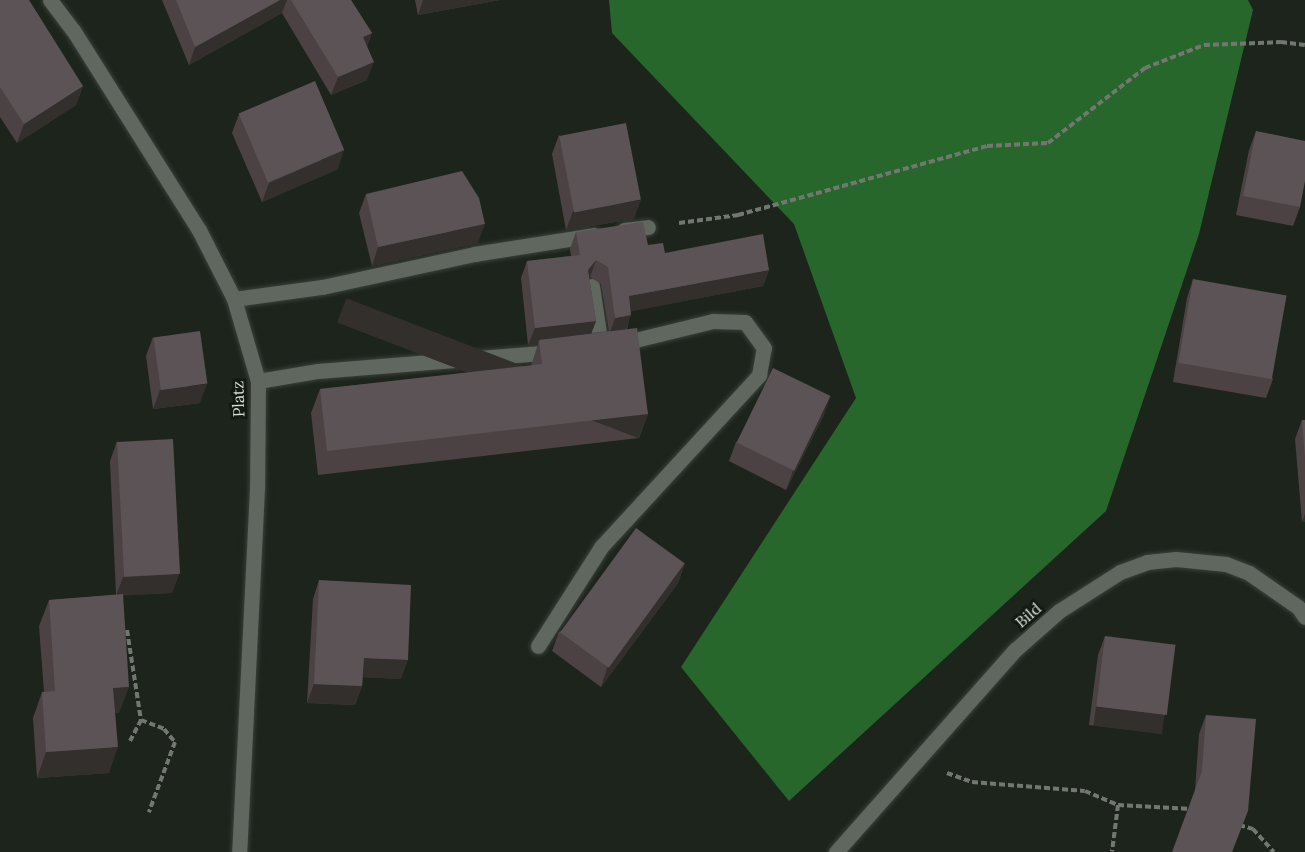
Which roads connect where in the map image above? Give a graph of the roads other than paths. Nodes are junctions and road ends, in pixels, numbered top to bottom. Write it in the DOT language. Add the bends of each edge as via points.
graph roads {
  1 [pos="50,0"];
  2 [pos="648,227"];
  3 [pos="592,286"];
  4 [pos="234,299"];
  5 [pos="568,350"];
  6 [pos="258,381"];
  7 [pos="1305,617"];
  8 [pos="538,646"];
  9 [pos="239,852"];
  10 [pos="836,852"];
  1 -- 4 [label="street, Platz" via="199,230"];
  2 -- 4 [label="street" via="474,254 322,287"];
  3 -- 8 [label="street" via="595,346 713,321 745,322 764,348 759,375 601,547"];
  4 -- 6 [label="street, Platz"];
  5 -- 6 [label="street" via="318,371"];
  6 -- 9 [label="street, Platz" via="257,488"];
  7 -- 10 [label="street, Bild" via="1298,607 1249,573 1226,564 1176,559 1147,562 1120,572 1059,611 1015,650"];
}
